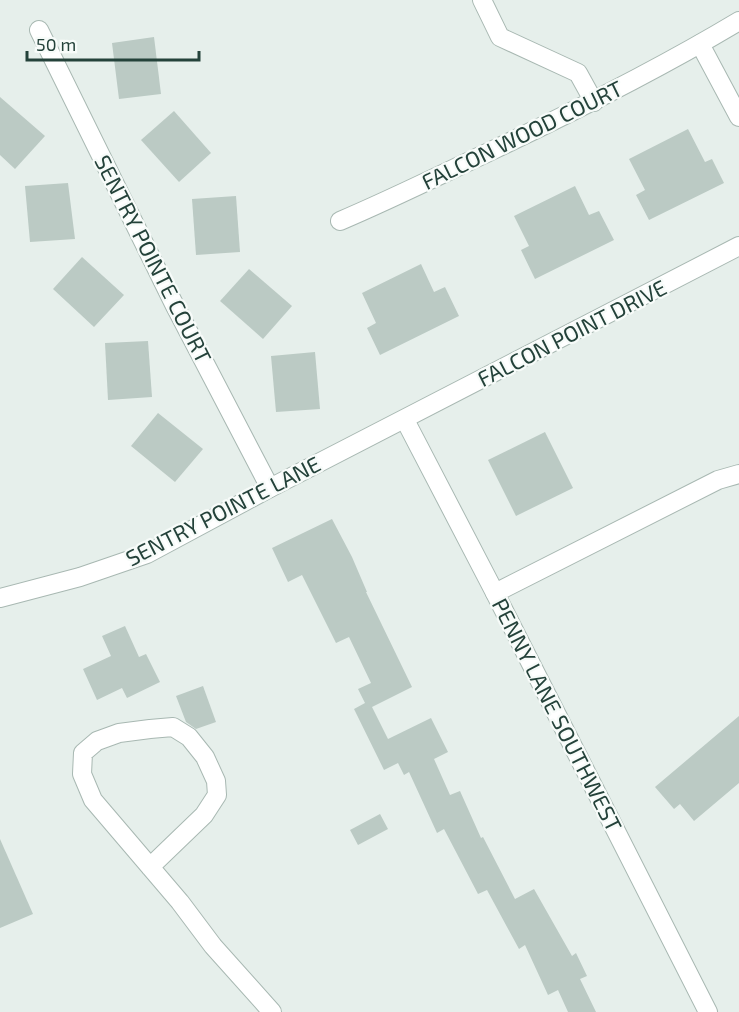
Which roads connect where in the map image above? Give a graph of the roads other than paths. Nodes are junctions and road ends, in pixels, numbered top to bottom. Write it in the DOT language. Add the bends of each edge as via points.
graph roads {
  1 [pos="482,0"];
  2 [pos="739,21"];
  3 [pos="39,30"];
  4 [pos="700,44"];
  5 [pos="594,102"];
  6 [pos="739,117"];
  7 [pos="340,221"];
  8 [pos="739,246"];
  9 [pos="405,420"];
  10 [pos="739,474"];
  11 [pos="270,488"];
  12 [pos="495,593"];
  13 [pos="0,598"];
  14 [pos="150,867"];
  15 [pos="272,1012"];
  16 [pos="708,1012"];
  1 -- 5 [label="street" via="500,37 578,73"];
  2 -- 4 [label="street, FALCON WOOD COURT"];
  3 -- 11 [label="street, SENTRY POINTE COURT"];
  4 -- 5 [label="street, FALCON WOOD COURT"];
  4 -- 6 [label="street"];
  5 -- 7 [label="street, FALCON WOOD COURT"];
  8 -- 9 [label="street, FALCON POINT DRIVE"];
  9 -- 11 [label="street, SENTRY POINTE LANE"];
  9 -- 12 [label="street, PENNY LANE SOUTHWEST"];
  10 -- 12 [label="street" via="718,480"];
  11 -- 13 [label="street, SENTRY POINTE LANE" via="147,554 80,578"];
  12 -- 16 [label="street, PENNY LANE SOUTHWEST"];
  14 -- 14 [label="street" via="93,800 82,774 83,753 97,741 119,733 173,728 189,737 205,757 216,781 217,795 204,815"];
  14 -- 15 [label="street"];
}
